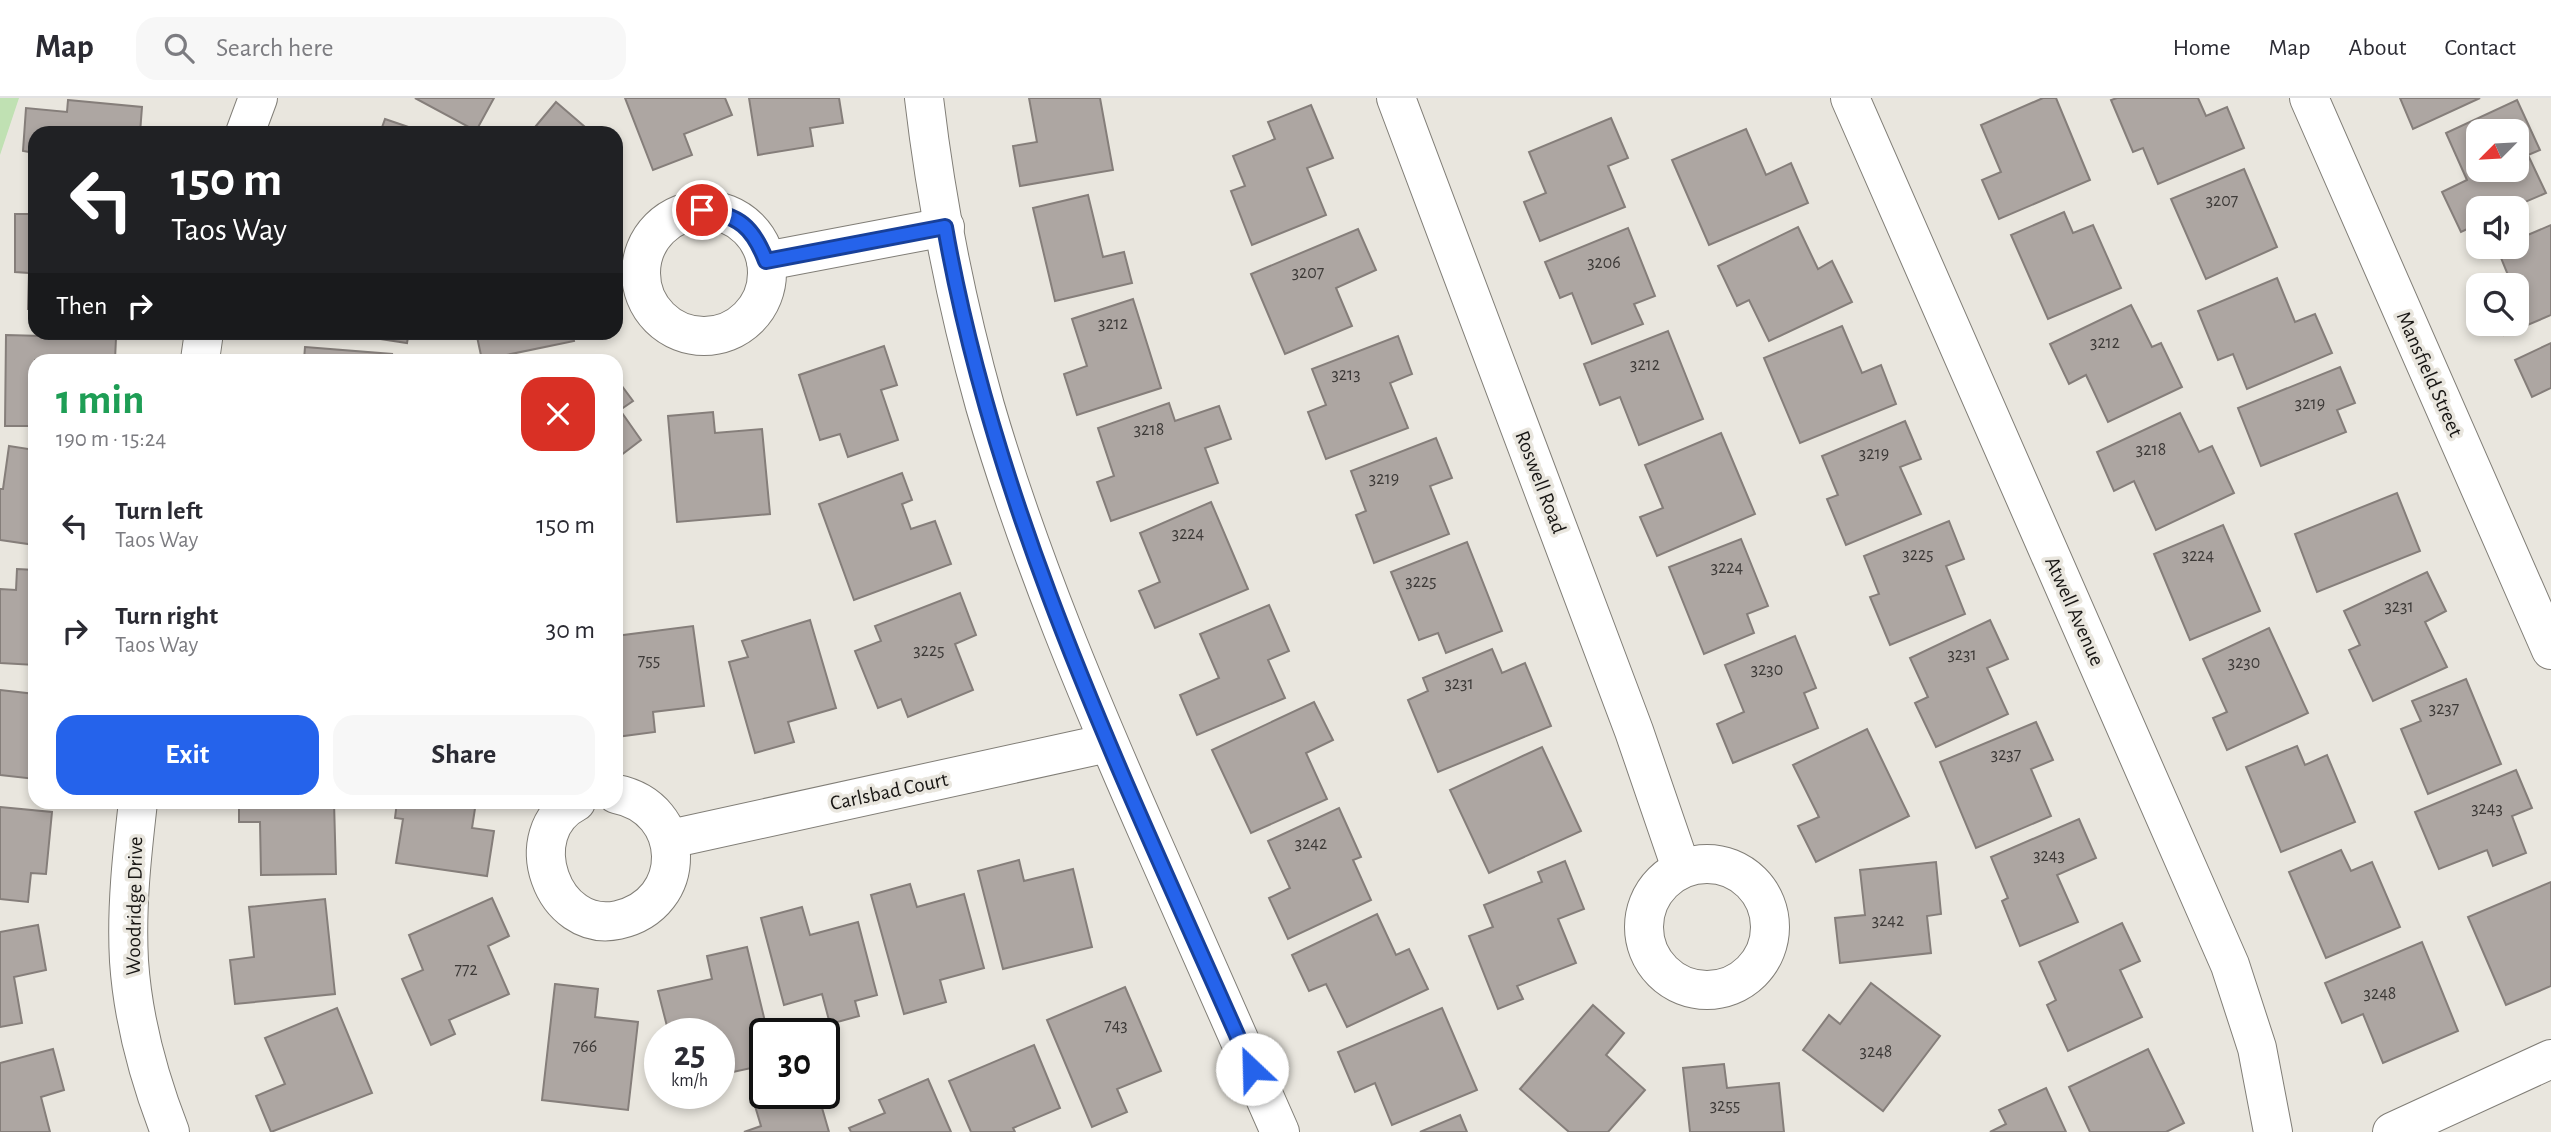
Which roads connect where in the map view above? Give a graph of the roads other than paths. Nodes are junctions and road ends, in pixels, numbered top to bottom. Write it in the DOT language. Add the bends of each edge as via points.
graph roads {
  1 [pos="258,98"];
  2 [pos="924,98"];
  3 [pos="1396,98"];
  4 [pos="1850,98"];
  5 [pos="2309,98"];
  6 [pos="248,126"];
  7 [pos="945,227"];
  8 [pos="766,261"];
  9 [pos="2551,650"];
  10 [pos="1108,743"];
  11 [pos="623,796"];
  12 [pos="137,809"];
  13 [pos="568,809"];
  14 [pos="670,839"];
  15 [pos="1681,868"];
  16 [pos="2551,1059"];
  17 [pos="1268,1128"];
  18 [pos="170,1132"];
  19 [pos="2273,1132"];
  20 [pos="2392,1132"];
  1 -- 6 [label="street"];
  2 -- 7 [label="street"];
  3 -- 15 [label="street, Roswell Road"];
  4 -- 19 [label="street, Atwell Avenue" via="2230,965 2257,1048"];
  5 -- 9 [label="street, Mansfield Street"];
  7 -- 8 [label="street"];
  7 -- 10 [label="street" via="985,405 1033,555"];
  10 -- 14 [label="street, Carlsbad Court"];
  10 -- 17 [label="street"];
  11 -- 14 [label="street" via="648,806"];
  12 -- 18 [label="street, Woodridge Drive" via="130,877 129,962 141,1042"];
  13 -- 14 [label="street" via="548,834 547,874 564,902 593,919 615,920 636,914 654,901 666,883"];
  16 -- 20 [label="street"];
}
